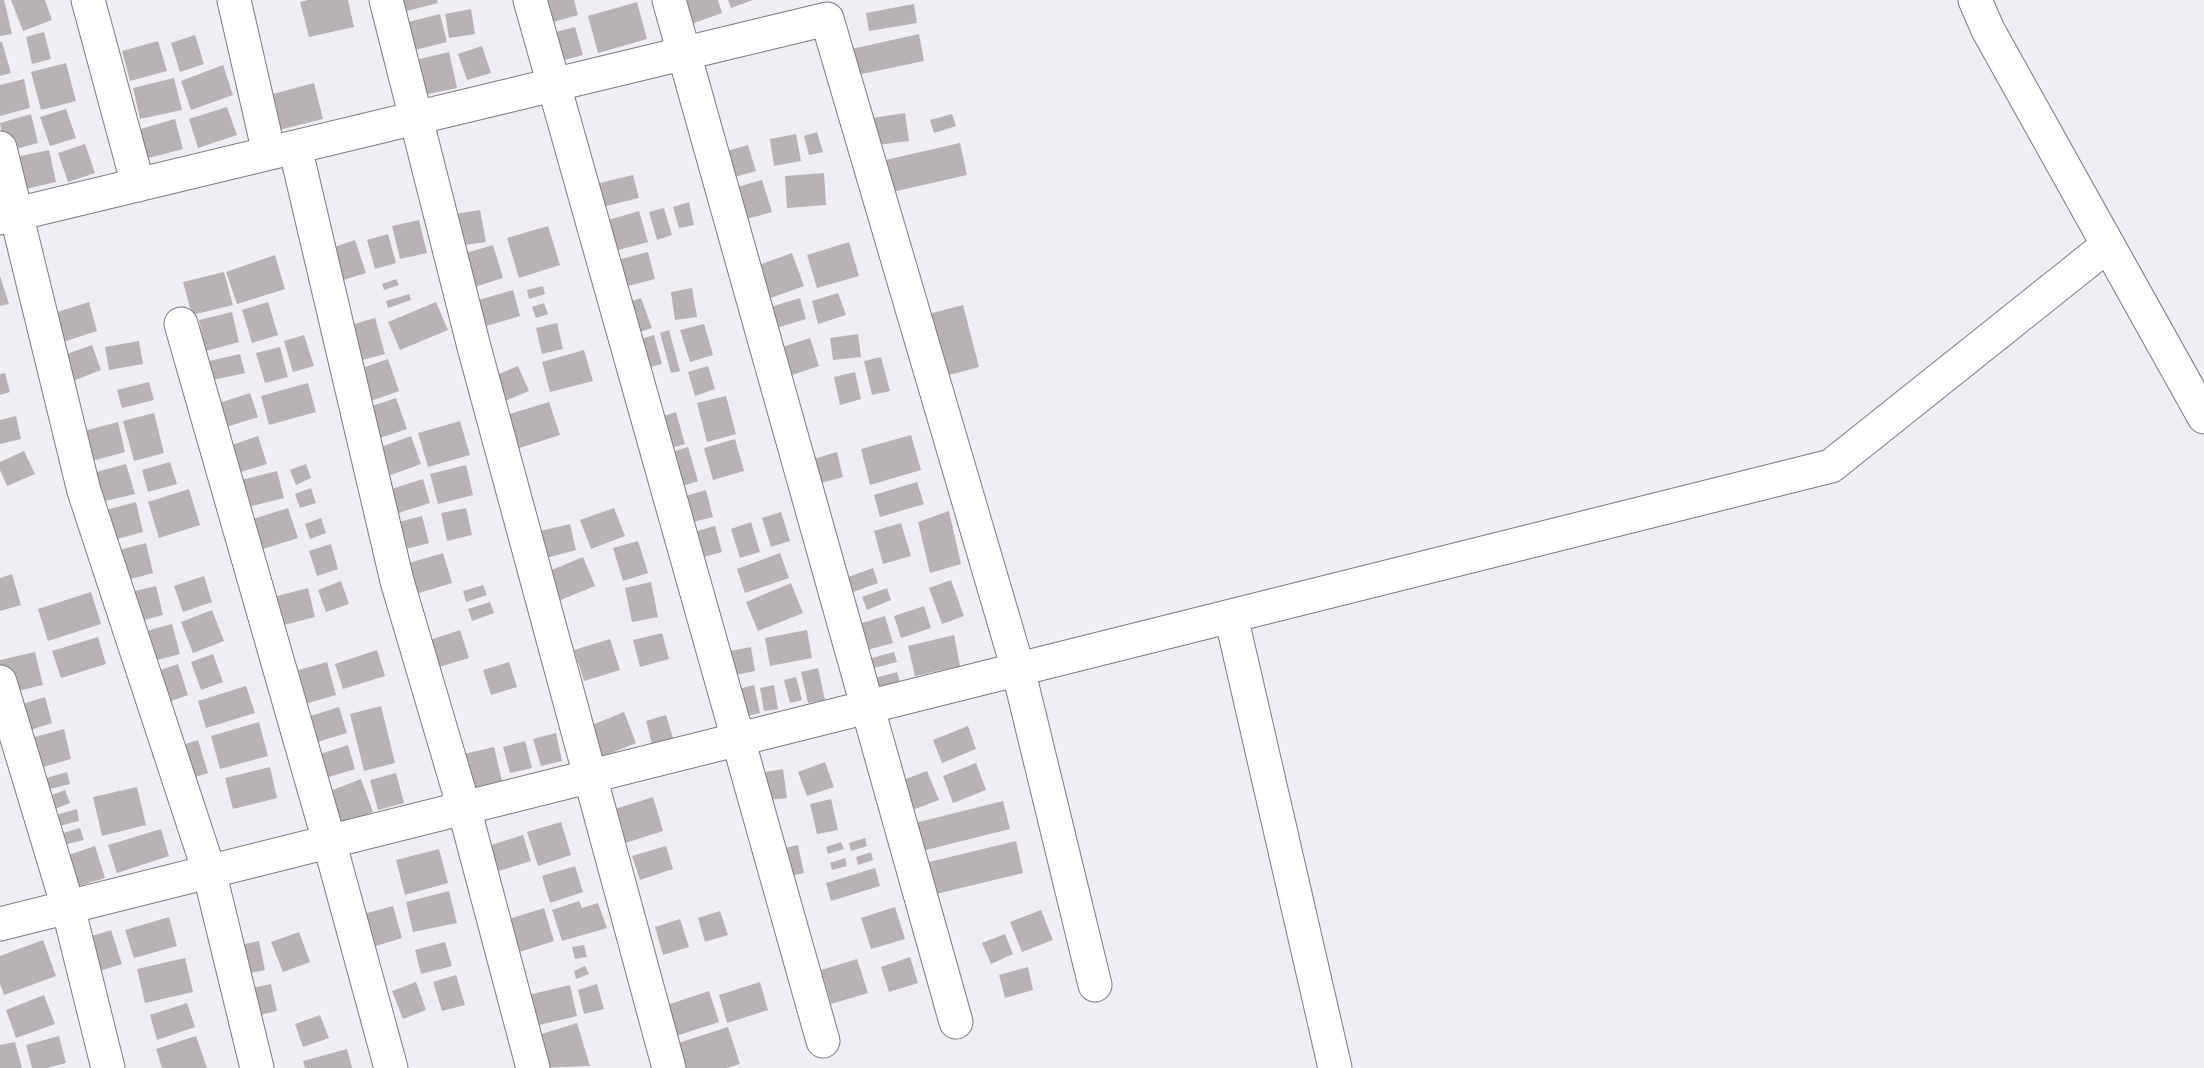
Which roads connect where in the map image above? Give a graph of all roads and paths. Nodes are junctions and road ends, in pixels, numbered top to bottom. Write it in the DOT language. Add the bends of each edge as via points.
graph roads {
  1 [pos="88,0"];
  2 [pos="234,0"];
  3 [pos="386,0"];
  4 [pos="531,0"];
  5 [pos="669,0"];
  6 [pos="1975,0"];
  7 [pos="683,54"];
  8 [pos="554,84"];
  9 [pos="418,118"];
  10 [pos="0,148"];
  11 [pos="282,150"];
  12 [pos="138,185"];
  13 [pos="9,216"];
  14 [pos="2108,245"];
  15 [pos="181,324"];
  16 [pos="2204,417"];
  17 [pos="1231,616"];
  18 [pos="1017,669"];
  19 [pos="0,682"];
  20 [pos="867,707"];
  21 [pos="590,776"];
  22 [pos="464,808"];
  23 [pos="329,841"];
  24 [pos="209,871"];
  25 [pos="68,907"];
  26 [pos="0,924"];
  27 [pos="1095,985"];
  28 [pos="956,1022"];
  29 [pos="823,1041"];
  30 [pos="108,1068"];
  31 [pos="257,1068"];
  32 [pos="391,1068"];
  33 [pos="533,1068"];
  34 [pos="669,1068"];
  35 [pos="1335,1068"];
  1 -- 12 [label="street"];
  2 -- 11 [label="street"];
  3 -- 9 [label="street"];
  4 -- 8 [label="street"];
  5 -- 7 [label="street"];
  6 -- 14 [label="street"];
  7 -- 8 [label="street"];
  7 -- 18 [label="street" via="827,19"];
  7 -- 20 [label="street"];
  8 -- 9 [label="street"];
  8 -- 29 [label="street"];
  9 -- 11 [label="street"];
  9 -- 21 [label="street" via="474,347"];
  10 -- 13 [label="street"];
  11 -- 12 [label="street"];
  11 -- 22 [label="street" via="397,581"];
  12 -- 13 [label="street"];
  13 -- 24 [label="street" via="84,492"];
  14 -- 16 [label="street"];
  14 -- 17 [label="street" via="1831,466"];
  15 -- 23 [label="street"];
  17 -- 18 [label="street"];
  17 -- 35 [label="street"];
  18 -- 20 [label="street"];
  18 -- 27 [label="street"];
  19 -- 25 [label="street"];
  20 -- 21 [label="street"];
  20 -- 28 [label="street"];
  21 -- 22 [label="street"];
  21 -- 34 [label="street"];
  22 -- 23 [label="street"];
  22 -- 33 [label="street"];
  23 -- 24 [label="street"];
  23 -- 32 [label="street"];
  24 -- 25 [label="street"];
  24 -- 31 [label="street"];
  25 -- 26 [label="street"];
  25 -- 30 [label="street"];
}
